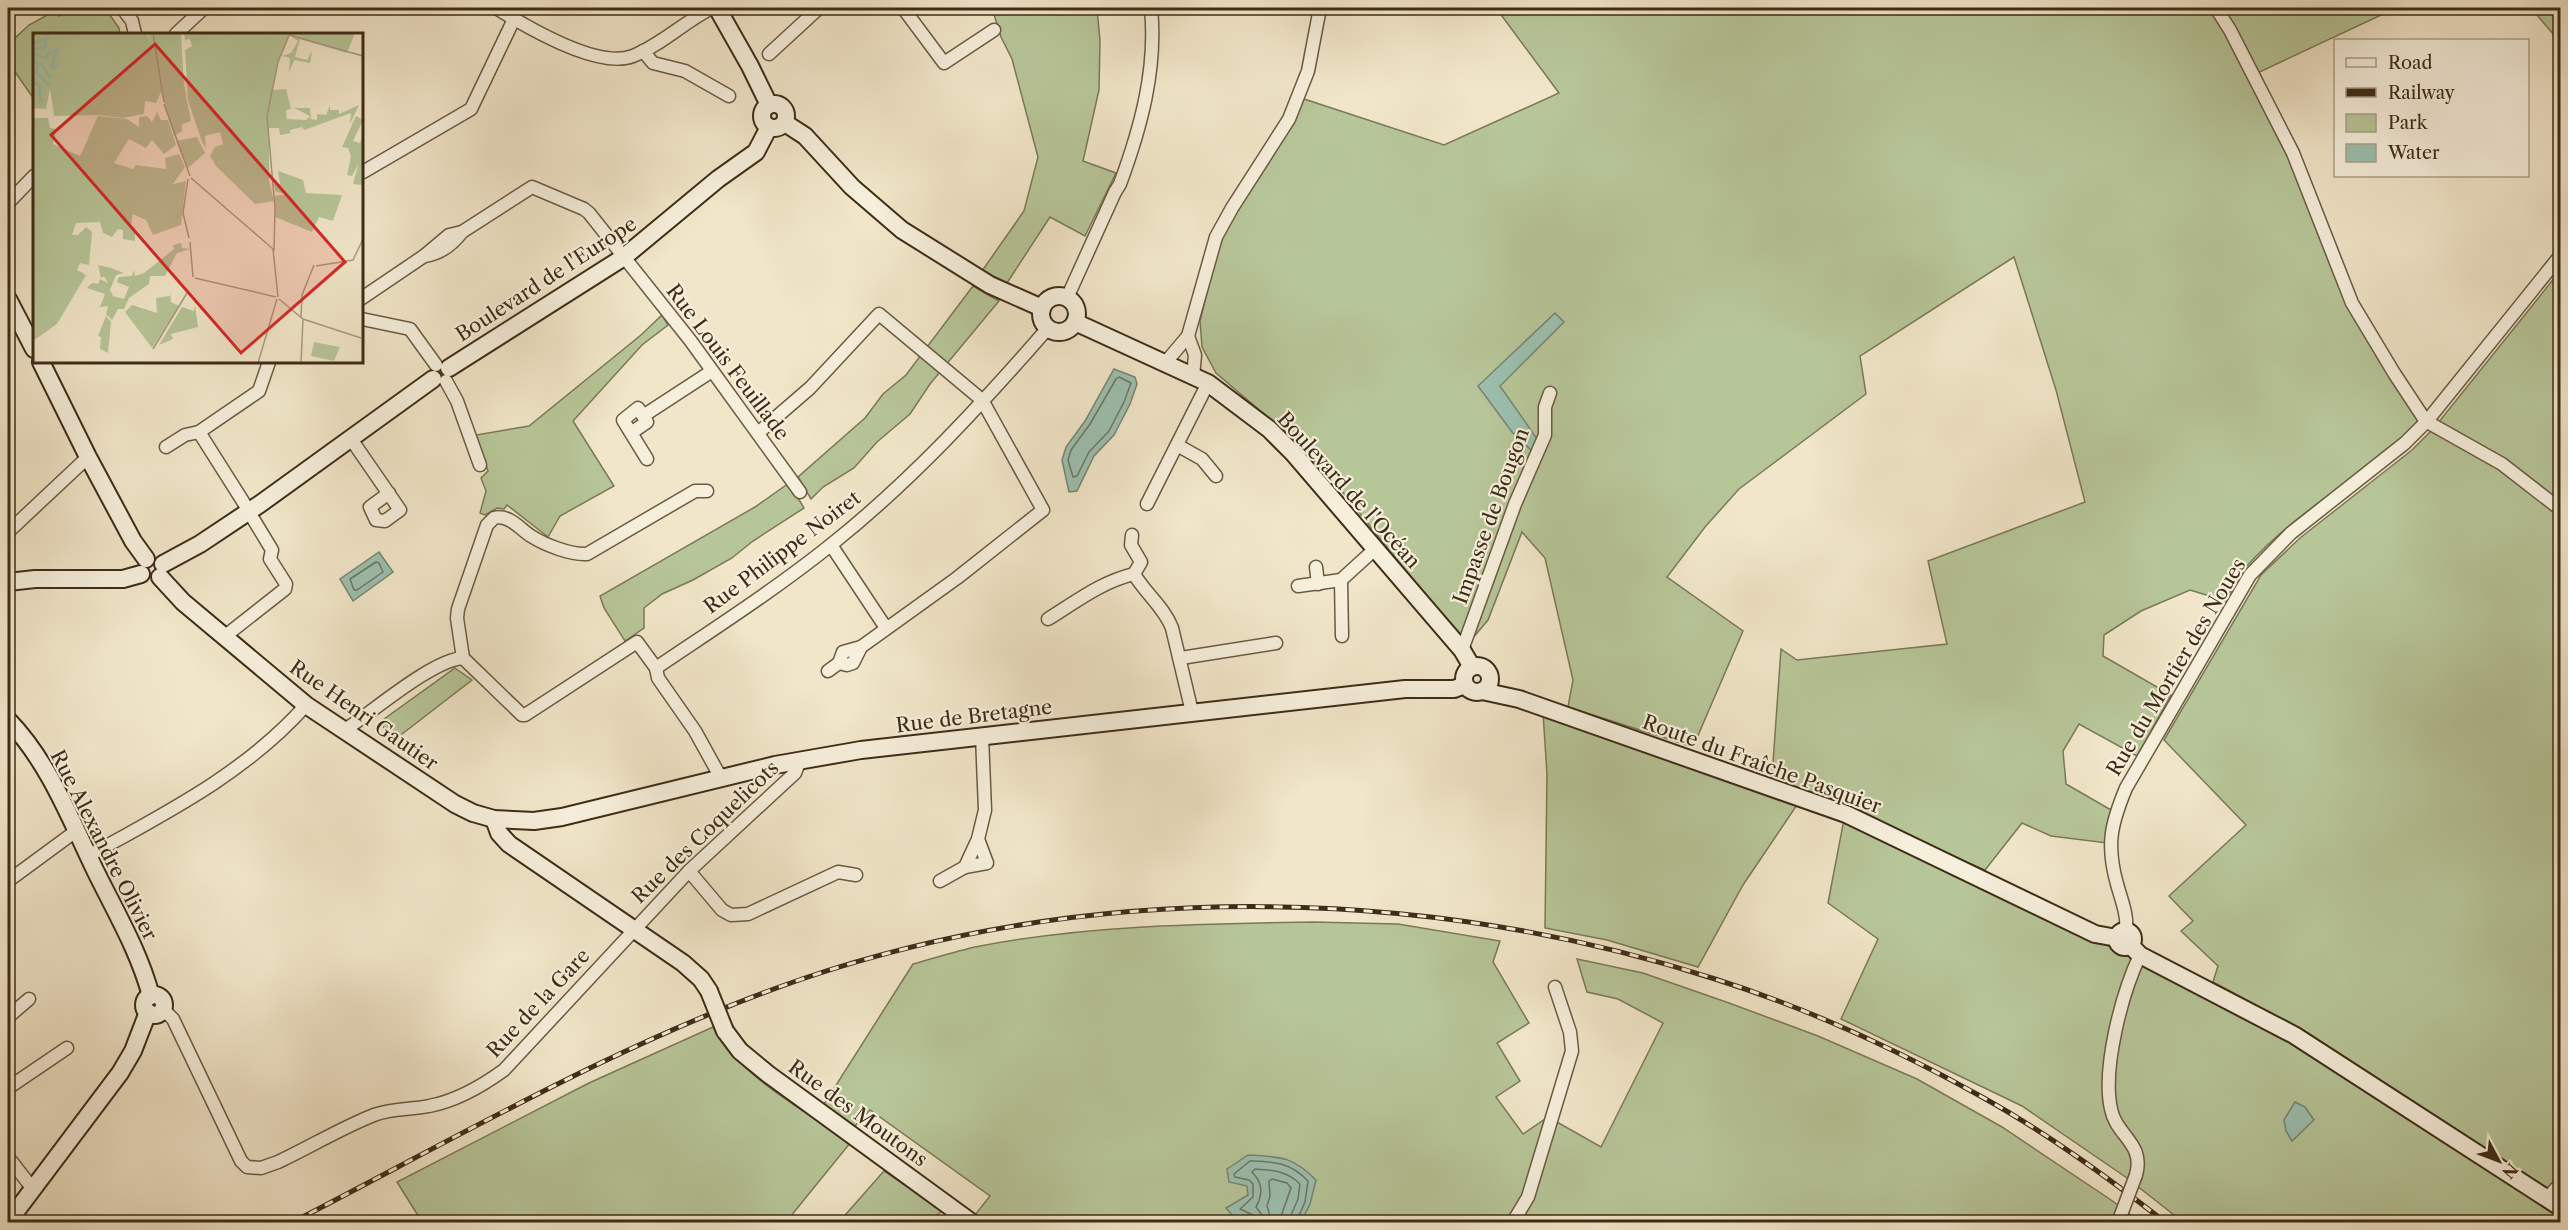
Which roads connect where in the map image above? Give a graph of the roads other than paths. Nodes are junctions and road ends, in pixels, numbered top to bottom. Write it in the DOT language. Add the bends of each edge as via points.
graph roads {
  1 [pos="122,8"];
  2 [pos="204,8"];
  3 [pos="496,8"];
  4 [pos="819,8"];
  5 [pos="903,8"];
  6 [pos="1151,8"];
  7 [pos="1320,8"];
  8 [pos="2216,8"];
  9 [pos="715,10"];
  10 [pos="514,19"];
  11 [pos="994,30"];
  12 [pos="135,33"];
  13 [pos="177,33"];
  14 [pos="643,51"];
  15 [pos="769,54"];
  16 [pos="729,96"];
  17 [pos="777,125"];
  18 [pos="363,172"];
  19 [pos="33,177"];
  20 [pos="8,203"];
  21 [pos="2560,256"];
  22 [pos="624,257"];
  23 [pos="363,297"];
  24 [pos="1067,298"];
  25 [pos="8,299"];
  26 [pos="1042,308"];
  27 [pos="363,319"];
  28 [pos="1075,322"];
  29 [pos="1048,328"];
  30 [pos="1188,336"];
  31 [pos="33,347"];
  32 [pos="1166,362"];
  33 [pos="41,363"];
  34 [pos="269,363"];
  35 [pos="712,371"];
  36 [pos="441,373"];
  37 [pos="1193,376"];
  38 [pos="1208,383"];
  39 [pos="1550,393"];
  40 [pos="982,400"];
  41 [pos="2427,421"];
  42 [pos="199,432"];
  43 [pos="758,433"];
  44 [pos="351,439"];
  45 [pos="1177,445"];
  46 [pos="166,447"];
  47 [pos="88,457"];
  48 [pos="647,459"];
  49 [pos="480,465"];
  50 [pos="1216,476"];
  51 [pos="707,491"];
  52 [pos="800,492"];
  53 [pos="389,493"];
  54 [pos="1147,504"];
  55 [pos="2560,509"];
  56 [pos="251,514"];
  57 [pos="8,532"];
  58 [pos="1132,535"];
  59 [pos="831,545"];
  60 [pos="1375,549"];
  61 [pos="143,566"];
  62 [pos="1316,567"];
  63 [pos="162,571"];
  64 [pos="1134,574"];
  65 [pos="1341,580"];
  66 [pos="8,582"];
  67 [pos="1318,584"];
  68 [pos="1298,586"];
  69 [pos="1048,619"];
  70 [pos="886,628"];
  71 [pos="1342,636"];
  72 [pos="224,637"];
  73 [pos="1276,643"];
  74 [pos="1462,650"];
  75 [pos="463,658"];
  76 [pos="1181,658"];
  77 [pos="1472,667"];
  78 [pos="656,668"];
  79 [pos="828,671"];
  80 [pos="1486,684"];
  81 [pos="1465,685"];
  82 [pos="306,705"];
  83 [pos="1192,712"];
  84 [pos="8,720"];
  85 [pos="346,732"];
  86 [pos="982,736"];
  87 [pos="800,760"];
  88 [pos="721,778"];
  89 [pos="494,819"];
  90 [pos="511,821"];
  91 [pos="76,831"];
  92 [pos="978,839"];
  93 [pos="521,851"];
  94 [pos="88,856"];
  95 [pos="965,867"];
  96 [pos="689,871"];
  97 [pos="856,874"];
  98 [pos="8,881"];
  99 [pos="940,881"];
  100 [pos="634,929"];
  101 [pos="2128,942"];
  102 [pos="1555,987"];
  103 [pos="29,999"];
  104 [pos="154,1006"];
  105 [pos="8,1017"];
  106 [pos="67,1048"];
  107 [pos="8,1088"];
  108 [pos="8,1157"];
  109 [pos="261,1168"];
  110 [pos="2560,1184"];
  111 [pos="33,1189"];
  112 [pos="2554,1203"];
  113 [pos="2118,1221"];
  114 [pos="8,1222"];
  115 [pos="972,1222"];
  116 [pos="1513,1222"];
  1 -- 12 [label="street"];
  2 -- 13 [label="street"];
  3 -- 10 [label="street"];
  4 -- 15 [label="street"];
  5 -- 11 [label="street" via="934,57 944,63"];
  6 -- 24 [label="street" via="1150,77 1139,132 1120,184"];
  7 -- 30 [label="street" via="1300,92 1289,119 1216,237"];
  8 -- 41 [label="street" via="2293,153 2352,303"];
  9 -- 14 [label="street"];
  9 -- 17 [label="main road" via="769,105 762,118"];
  10 -- 14 [label="street" via="600,56 624,58"];
  10 -- 18 [label="street" via="471,109"];
  14 -- 16 [label="street" via="653,63 686,71"];
  17 -- 22 [label="main road, Boulevard de l'Europe" via="756,152"];
  17 -- 26 [label="main road" via="805,136 852,187 902,230 990,285"];
  19 -- 20 [label="street"];
  21 -- 41 [label="street, Rue du Mortier des Noues"];
  22 -- 23 [label="street, Rue Louis Feuillade" via="590,213 532,187 462,232 449,235"];
  22 -- 35 [label="street, Rue Louis Feuillade"];
  22 -- 36 [label="main road, Boulevard de l'Europe"];
  24 -- 26 [label="main road" via="1052,297"];
  24 -- 28 [label="main road" via="1077,311"];
  25 -- 31 [label="main road"];
  26 -- 29 [label="main road" via="1042,319"];
  27 -- 36 [label="street" via="410,329"];
  28 -- 29 [label="main road" via="1063,332"];
  28 -- 32 [label="main road, Boulevard de l'Océan"];
  29 -- 40 [label="street, Rue Philippe Noiret"];
  30 -- 32 [label="street"];
  30 -- 37 [label="street" via="1194,355"];
  32 -- 37 [label="main road, Boulevard de l'Océan"];
  33 -- 47 [label="main road"];
  34 -- 42 [label="street" via="259,391"];
  35 -- 43 [label="street, Rue Louis Feuillade"];
  35 -- 48 [label="street" via="643,416 638,408 623,420"];
  36 -- 44 [label="main road, Boulevard de l'Europe"];
  36 -- 49 [label="street" via="464,419"];
  37 -- 38 [label="main road, Boulevard de l'Océan"];
  38 -- 45 [label="street"];
  38 -- 60 [label="main road, Boulevard de l'Océan" via="1243,407 1285,445"];
  39 -- 74 [label="street, Impasse de Bougon" via="1545,407 1545,435 1515,504"];
  40 -- 43 [label="street" via="879,314 810,388"];
  40 -- 59 [label="street, Rue Philippe Noiret" via="933,454"];
  40 -- 70 [label="street" via="1043,510"];
  41 -- 55 [label="street" via="2502,465"];
  41 -- 101 [label="street, Rue du Mortier des Noues" via="2261,561 2222,620 2126,788 2113,819 2111,864"];
  42 -- 46 [label="street" via="185,435"];
  42 -- 56 [label="street"];
  43 -- 52 [label="street, Rue Louis Feuillade"];
  44 -- 53 [label="street"];
  44 -- 56 [label="main road, Boulevard de l'Europe"];
  45 -- 50 [label="street" via="1202,459"];
  45 -- 54 [label="street"];
  47 -- 57 [label="street"];
  47 -- 61 [label="main road" via="134,541"];
  51 -- 75 [label="street" via="695,491 587,554 579,555 537,539 503,518 494,518 487,525 458,609"];
  56 -- 63 [label="main road, Boulevard de l'Europe"];
  56 -- 72 [label="street" via="272,550 270,559 286,584 285,589"];
  58 -- 64 [label="street" via="1131,545 1142,562"];
  59 -- 70 [label="street"];
  59 -- 78 [label="street, Rue Philippe Noiret"];
  60 -- 65 [label="street"];
  60 -- 74 [label="main road, Boulevard de l'Océan"];
  61 -- 63 [label="main road" via="150,581"];
  61 -- 66 [label="main road" via="123,579"];
  62 -- 67 [label="street"];
  63 -- 72 [label="main road, Rue Henri Gautier" via="183,602"];
  64 -- 69 [label="street" via="1096,587"];
  64 -- 76 [label="street" via="1168,619"];
  65 -- 67 [label="street"];
  65 -- 71 [label="street"];
  67 -- 68 [label="street"];
  70 -- 79 [label="street" via="861,647 853,663 840,663"];
  72 -- 82 [label="main road, Rue Henri Gautier"];
  73 -- 76 [label="street"];
  74 -- 77 [label="main road, Boulevard de l'Océan"];
  75 -- 78 [label="street" via="522,715 637,642"];
  75 -- 85 [label="street" via="453,658 429,672"];
  76 -- 83 [label="street"];
  77 -- 80 [label="main road" via="1482,667"];
  77 -- 81 [label="main road" via="1464,676"];
  78 -- 88 [label="street" via="658,678 695,731"];
  80 -- 81 [label="main road" via="1472,691"];
  80 -- 101 [label="main road, Route du Fraîche Pasquier" via="1500,697 1519,699 1824,805 2096,934"];
  81 -- 83 [label="main road, Rue de Bretagne"];
  82 -- 85 [label="main road, Rue Henri Gautier"];
  82 -- 94 [label="street" via="229,775"];
  83 -- 86 [label="main road, Rue de Bretagne"];
  84 -- 91 [label="main road, Rue Alexandre Olivier" via="39,759"];
  85 -- 89 [label="main road, Rue Henri Gautier" via="455,804"];
  86 -- 87 [label="main road, Rue de Bretagne"];
  86 -- 92 [label="street" via="985,810"];
  87 -- 88 [label="main road, Rue de Bretagne"];
  87 -- 96 [label="street, Rue des Coquelicots" via="795,773"];
  88 -- 90 [label="main road, Rue de Bretagne" via="562,817"];
  89 -- 90 [label="main road, Rue de Bretagne"];
  89 -- 93 [label="main road" via="499,833"];
  90 -- 93 [label="main road"];
  91 -- 94 [label="main road, Rue Alexandre Olivier"];
  91 -- 98 [label="street"];
  92 -- 95 [label="street"];
  92 -- 95 [label="street" via="987,863"];
  93 -- 100 [label="main road"];
  94 -- 104 [label="main road, Rue Alexandre Olivier" via="123,926"];
  95 -- 99 [label="street"];
  96 -- 97 [label="street" via="722,910 731,915 748,914 838,872"];
  96 -- 100 [label="street, Rue des Coquelicots"];
  100 -- 109 [label="street, Rue de la Gare" via="518,1056 488,1081 432,1106 393,1109 374,1115"];
  100 -- 115 [label="main road, Rue des Moutons, bridge" via="701,979 740,1051"];
  101 -- 112 [label="main road, Route du Fraîche Pasquier" via="2294,1035"];
  101 -- 113 [label="street, bridge" via="2129,980 2108,1090 2111,1113 2138,1154 2139,1164"];
  102 -- 116 [label="street" via="1572,1051 1528,1197"];
  103 -- 105 [label="street"];
  104 -- 109 [label="street, Rue Alexandre Olivier" via="173,1019 241,1161 247,1167"];
  104 -- 111 [label="main road" via="120,1073"];
  106 -- 107 [label="street"];
  108 -- 111 [label="street"];
  110 -- 112 [label="street"];
  111 -- 114 [label="main road"];
}
